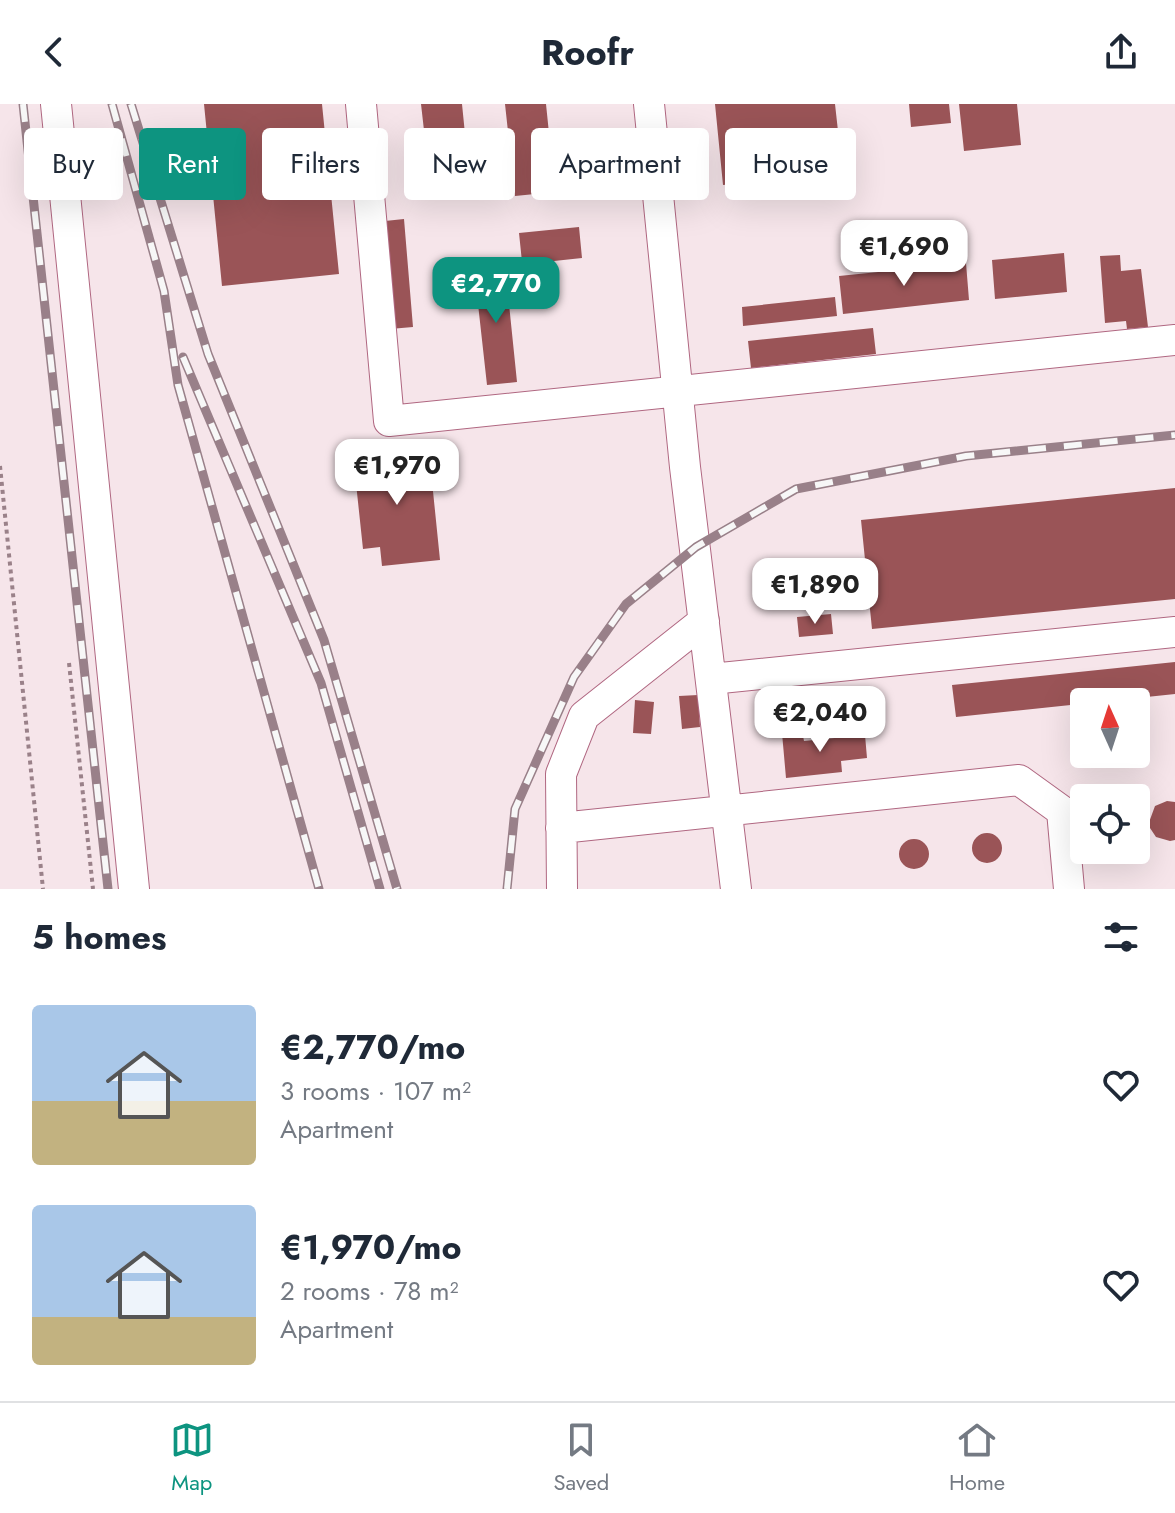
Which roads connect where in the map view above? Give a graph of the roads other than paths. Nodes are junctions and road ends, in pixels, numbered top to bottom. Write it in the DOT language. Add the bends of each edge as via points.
graph roads {
  1 [pos="56,104"];
  2 [pos="361,104"];
  3 [pos="649,104"];
  4 [pos="1175,340"];
  5 [pos="677,392"];
  6 [pos="704,621"];
  7 [pos="1175,632"];
  8 [pos="711,679"];
  9 [pos="726,810"];
  10 [pos="561,828"];
  11 [pos="134,889"];
  12 [pos="562,889"];
  13 [pos="736,889"];
  14 [pos="1069,889"];
  1 -- 11 [label="lane"];
  2 -- 5 [label="lane" via="389,421"];
  3 -- 5 [label="lane"];
  4 -- 5 [label="lane"];
  5 -- 6 [label="lane"];
  6 -- 8 [label="lane"];
  6 -- 10 [label="lane" via="584,716 561,774"];
  7 -- 8 [label="lane"];
  8 -- 9 [label="lane"];
  9 -- 10 [label="lane"];
  9 -- 13 [label="lane"];
  9 -- 14 [label="lane" via="1019,780 1062,811"];
  10 -- 12 [label="lane"];
}
